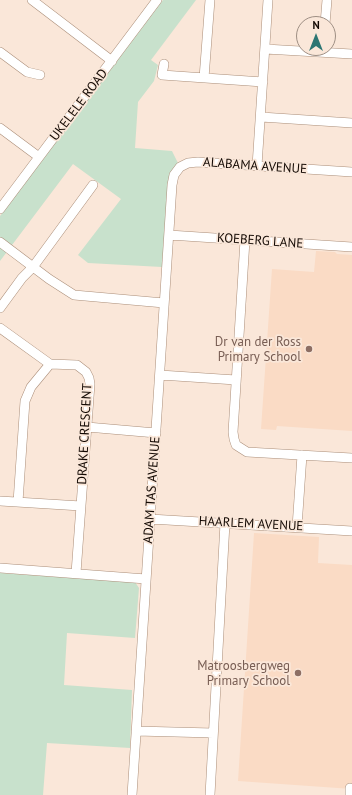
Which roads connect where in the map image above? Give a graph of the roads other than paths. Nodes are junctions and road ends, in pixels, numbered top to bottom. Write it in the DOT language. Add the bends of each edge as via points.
graph roads {
  1 [pos="33,0"];
  2 [pos="157,0"];
  3 [pos="210,0"];
  4 [pos="268,0"];
  5 [pos="327,0"];
  6 [pos="326,16"];
  7 [pos="265,49"];
  8 [pos="296,50"];
  9 [pos="0,52"];
  10 [pos="336,52"];
  11 [pos="352,54"];
  12 [pos="112,61"];
  13 [pos="164,64"];
  14 [pos="40,75"];
  15 [pos="204,78"];
  16 [pos="263,82"];
  17 [pos="261,118"];
  18 [pos="352,123"];
  19 [pos="0,128"];
  20 [pos="39,157"];
  21 [pos="257,166"];
  22 [pos="352,172"];
  23 [pos="93,185"];
  24 [pos="172,185"];
  25 [pos="0,208"];
  26 [pos="169,235"];
  27 [pos="245,240"];
  28 [pos="0,242"];
  29 [pos="352,247"];
  30 [pos="33,267"];
  31 [pos="164,303"];
  32 [pos="0,308"];
  33 [pos="0,328"];
  34 [pos="50,364"];
  35 [pos="160,375"];
  36 [pos="236,380"];
  37 [pos="87,427"];
  38 [pos="156,433"];
  39 [pos="302,455"];
  40 [pos="352,458"];
  41 [pos="0,501"];
  42 [pos="18,502"];
  43 [pos="81,506"];
  44 [pos="150,519"];
  45 [pos="225,522"];
  46 [pos="297,527"];
  47 [pos="352,531"];
  48 [pos="0,568"];
  49 [pos="76,573"];
  50 [pos="146,578"];
  51 [pos="136,731"];
  52 [pos="213,734"];
  53 [pos="132,795"];
  54 [pos="210,795"];
  1 -- 12 [label="street"];
  2 -- 12 [label="street, UKELELE ROAD"];
  3 -- 15 [label="street"];
  4 -- 7 [label="street"];
  5 -- 6 [label="street"];
  7 -- 8 [label="street"];
  7 -- 16 [label="street"];
  9 -- 14 [label="street" via="27,72"];
  10 -- 11 [label="street"];
  12 -- 20 [label="street, UKELELE ROAD"];
  13 -- 15 [label="street" via="162,75"];
  15 -- 16 [label="street"];
  16 -- 17 [label="street"];
  17 -- 18 [label="street"];
  17 -- 21 [label="street"];
  19 -- 20 [label="street"];
  20 -- 25 [label="street, UKELELE ROAD"];
  21 -- 22 [label="street, ALABAMA AVENUE"];
  21 -- 24 [label="street, ALABAMA AVENUE" via="188,163 180,167 174,175"];
  23 -- 30 [label="street"];
  24 -- 26 [label="street, ADAM TAS AVENUE"];
  26 -- 27 [label="street, KOEBERG LANE"];
  26 -- 31 [label="street, ADAM TAS AVENUE"];
  27 -- 29 [label="street, KOEBERG LANE"];
  27 -- 36 [label="street"];
  28 -- 30 [label="street"];
  30 -- 31 [label="street" via="74,295"];
  30 -- 32 [label="street"];
  31 -- 35 [label="street, ADAM TAS AVENUE"];
  33 -- 34 [label="street"];
  34 -- 37 [label="street, DRAKE CRESCENT" via="77,365 86,372 90,384"];
  34 -- 42 [label="street" via="31,387 25,402"];
  35 -- 36 [label="street"];
  35 -- 38 [label="street, ADAM TAS AVENUE"];
  36 -- 39 [label="street" via="233,432 236,445 247,452"];
  37 -- 38 [label="street"];
  37 -- 43 [label="street, DRAKE CRESCENT"];
  38 -- 44 [label="street, ADAM TAS AVENUE"];
  39 -- 40 [label="street"];
  39 -- 46 [label="street"];
  41 -- 42 [label="street"];
  42 -- 43 [label="street"];
  43 -- 49 [label="street, DRAKE CRESCENT"];
  44 -- 45 [label="street, HAARLEM AVENUE"];
  44 -- 50 [label="street, ADAM TAS AVENUE"];
  45 -- 46 [label="street, HAARLEM AVENUE"];
  45 -- 52 [label="street"];
  46 -- 47 [label="street, HAARLEM AVENUE"];
  48 -- 49 [label="street"];
  49 -- 50 [label="street"];
  50 -- 51 [label="street, ADAM TAS AVENUE"];
  51 -- 52 [label="street"];
  51 -- 53 [label="street, ADAM TAS AVENUE"];
  52 -- 54 [label="street"];
}
